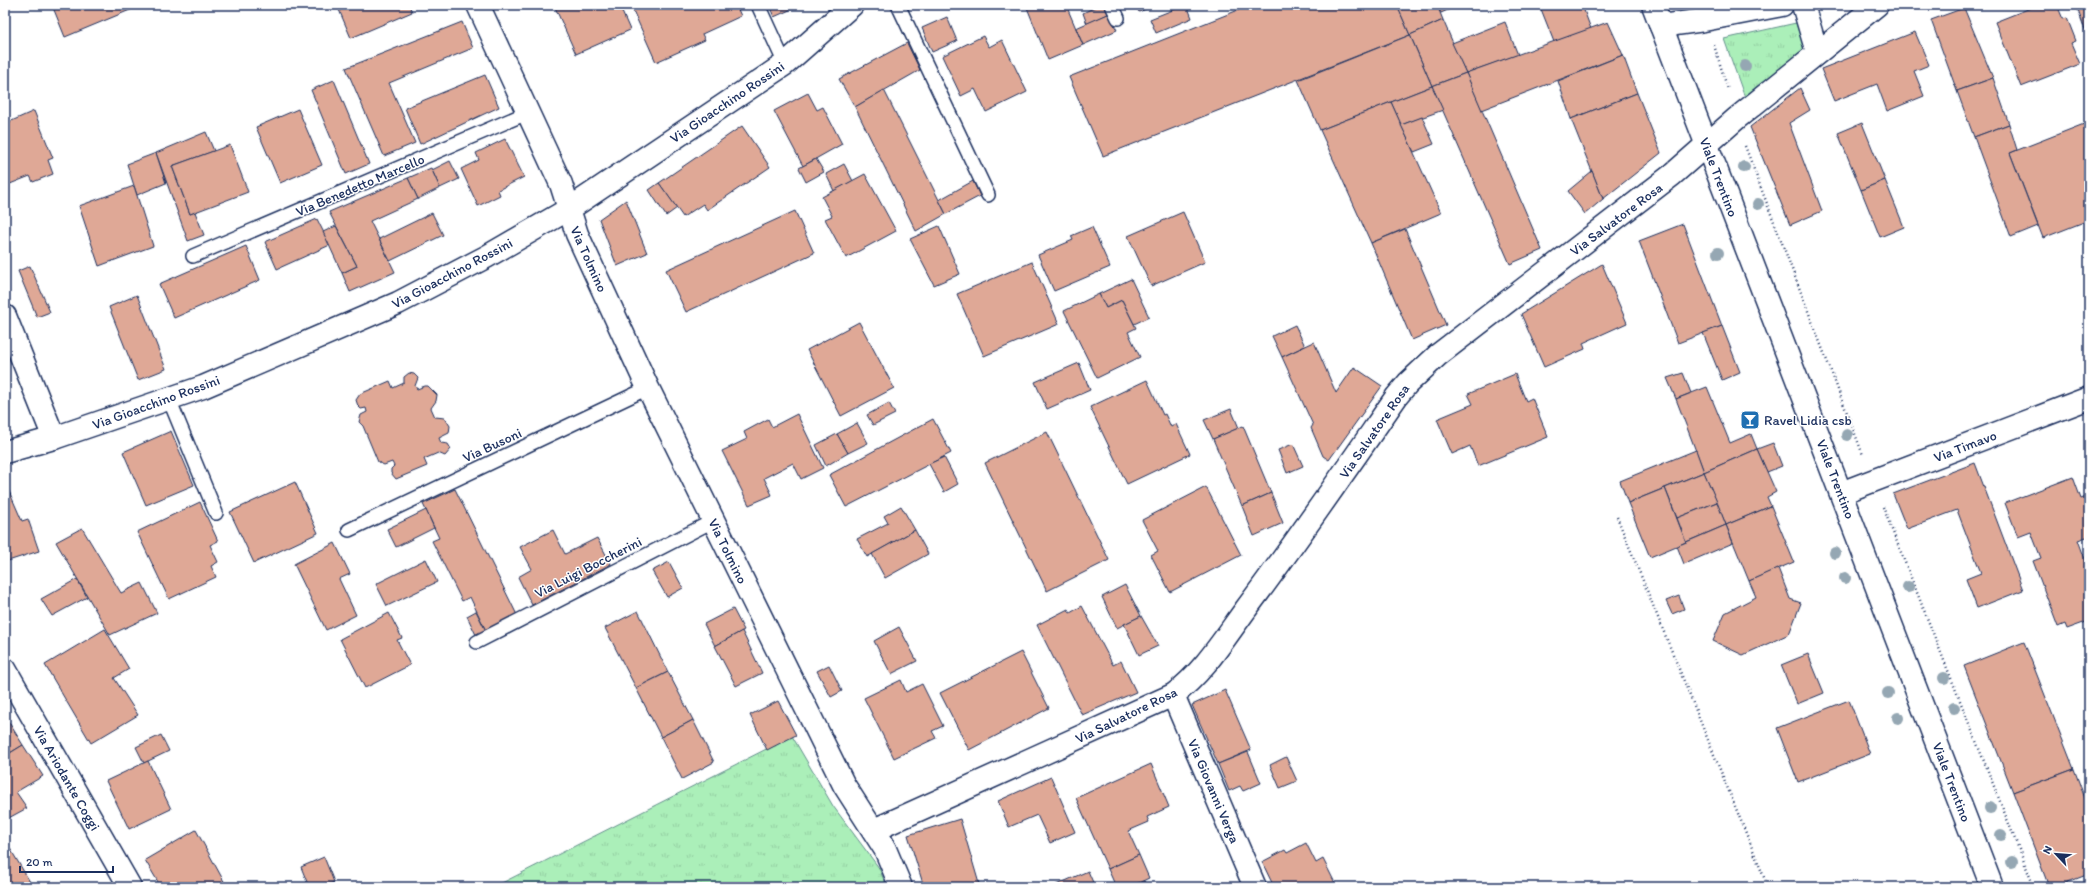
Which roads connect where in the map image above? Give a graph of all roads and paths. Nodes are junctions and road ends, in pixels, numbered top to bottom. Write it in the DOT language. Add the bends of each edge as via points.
graph roads {
  1 [pos="478,5"];
  2 [pos="758,5"];
  3 [pos="852,5"];
  4 [pos="898,5"];
  5 [pos="1112,5"];
  6 [pos="1653,5"];
  7 [pos="1782,5"];
  8 [pos="1803,5"];
  9 [pos="1877,5"];
  10 [pos="1118,18"];
  11 [pos="1661,26"];
  12 [pos="1714,43"];
  13 [pos="1817,52"];
  14 [pos="784,64"];
  15 [pos="1731,97"];
  16 [pos="527,113"];
  17 [pos="1745,144"];
  18 [pos="1707,146"];
  19 [pos="988,195"];
  20 [pos="568,208"];
  21 [pos="193,256"];
  22 [pos="5,316"];
  23 [pos="648,388"];
  24 [pos="2089,398"];
  25 [pos="169,399"];
  26 [pos="54,438"];
  27 [pos="5,452"];
  28 [pos="1864,456"];
  29 [pos="1841,493"];
  30 [pos="1882,504"];
  31 [pos="216,513"];
  32 [pos="1617,517"];
  33 [pos="714,521"];
  34 [pos="349,530"];
  35 [pos="477,642"];
  36 [pos="5,669"];
  37 [pos="1173,695"];
  38 [pos="874,830"];
  39 [pos="130,887"];
  40 [pos="901,887"];
  41 [pos="1255,887"];
  42 [pos="1768,887"];
  43 [pos="1992,887"];
  44 [pos="2034,887"];
  1 -- 16 [label="street"];
  2 -- 14 [label="lane"];
  3 -- 14 [label="street, Via Gioacchino Rossini"];
  4 -- 19 [label="lane"];
  5 -- 10 [label="lane"];
  6 -- 11 [label="street, Viale Trentino"];
  7 -- 11 [label="street"];
  8 -- 13 [label="street"];
  9 -- 13 [label="street, Via Salvatore Rosa"];
  11 -- 18 [label="street, Viale Trentino"];
  12 -- 15 [label="path"];
  13 -- 18 [label="street, Via Salvatore Rosa"];
  14 -- 20 [label="street, Via Gioacchino Rossini"];
  16 -- 20 [label="street" via="560,184"];
  16 -- 21 [label="lane, Via Benedetto Marcello"];
  17 -- 28 [label="path"];
  18 -- 29 [label="street, Viale Trentino"];
  18 -- 37 [label="street, Via Salvatore Rosa" via="1432,360 1408,383 1290,550 1204,665"];
  20 -- 23 [label="street, Via Tolmino" via="577,234"];
  20 -- 25 [label="street, Via Gioacchino Rossini" via="486,257 398,303 203,387"];
  22 -- 26 [label="street"];
  23 -- 33 [label="street, Via Tolmino"];
  23 -- 34 [label="lane, Via Busoni"];
  24 -- 29 [label="street, Via Timavo"];
  25 -- 26 [label="street, Via Gioacchino Rossini"];
  25 -- 31 [label="lane"];
  26 -- 27 [label="street, Via Gioacchino Rossini"];
  29 -- 43 [label="street, Viale Trentino"];
  30 -- 44 [label="path"];
  32 -- 42 [label="path"];
  33 -- 35 [label="lane, Via Luigi Boccherini"];
  33 -- 38 [label="street, Via Tolmino" via="844,785"];
  36 -- 39 [label="street, Via Ariodante Coggi"];
  37 -- 38 [label="street, Via Salvatore Rosa"];
  37 -- 41 [label="street, Via Giovanni Verga"];
  38 -- 40 [label="street, Via Tolmino"];
}
